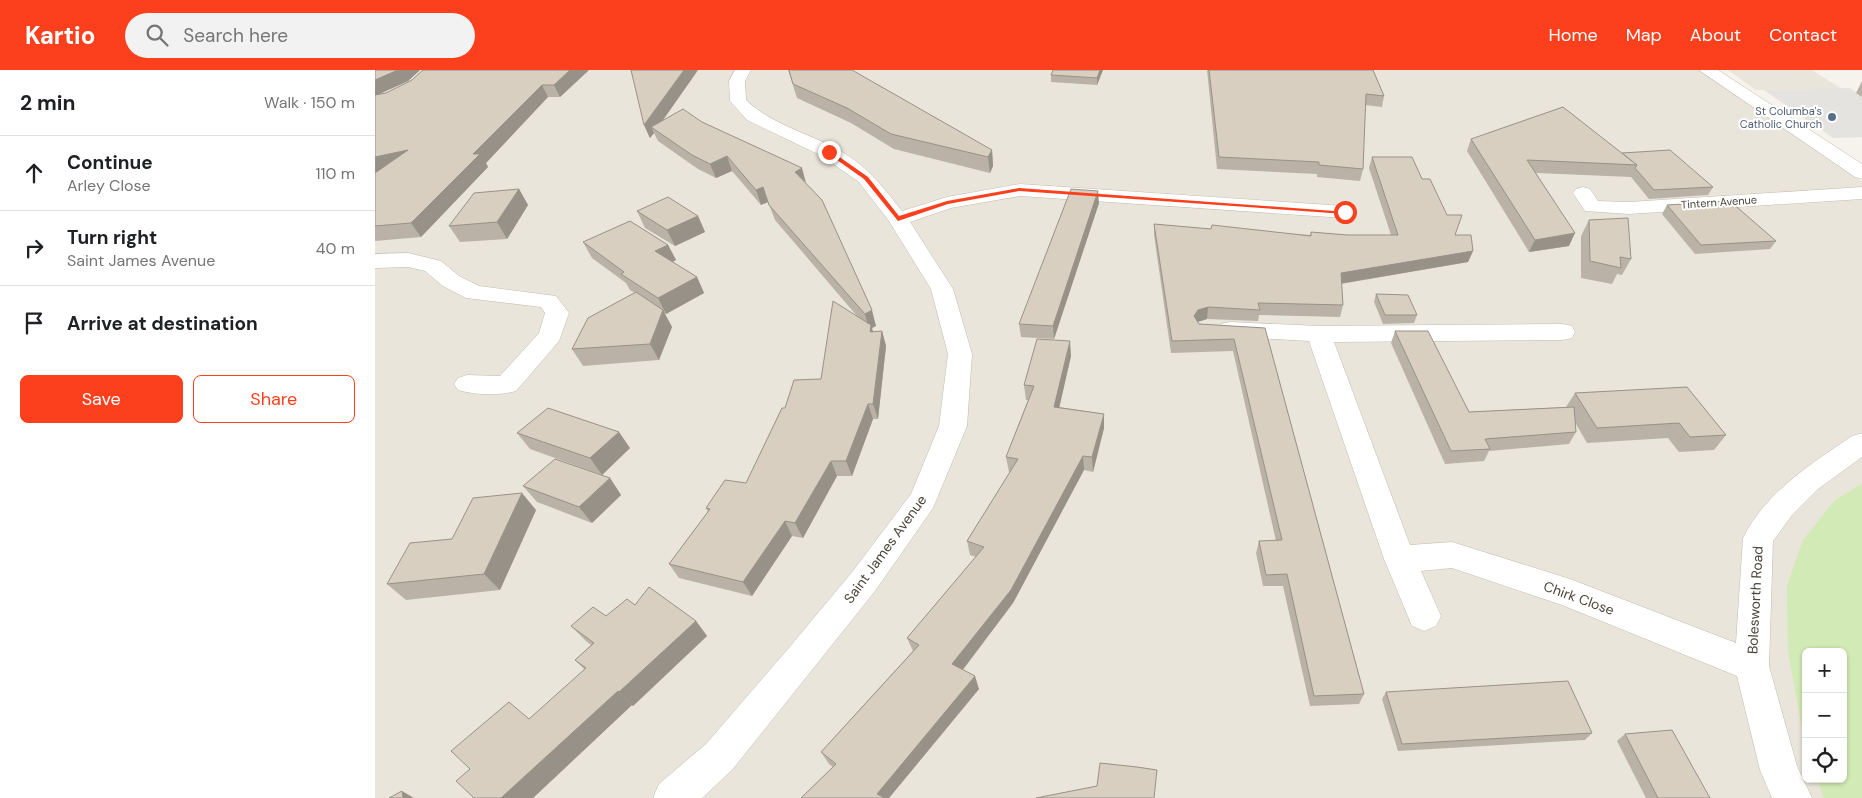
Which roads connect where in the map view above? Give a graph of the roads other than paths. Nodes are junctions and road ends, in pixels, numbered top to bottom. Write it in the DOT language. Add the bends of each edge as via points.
graph roads {
  1 [pos="743,70"];
  2 [pos="1707,70"];
  3 [pos="1862,173"];
  4 [pos="1583,192"];
  5 [pos="1862,192"];
  6 [pos="1345,212"];
  7 [pos="898,219"];
  8 [pos="375,261"];
  9 [pos="1207,329"];
  10 [pos="1563,332"];
  11 [pos="1319,334"];
  12 [pos="467,384"];
  13 [pos="1862,444"];
  14 [pos="1401,559"];
  15 [pos="1424,616"];
  16 [pos="1752,666"];
  17 [pos="673,798"];
  18 [pos="1791,798"];
  1 -- 7 [label="street, Saint James Avenue" via="737,81 738,101 753,116 849,164 866,178"];
  2 -- 3 [label="street"];
  4 -- 5 [label="street, Tintern Avenue" via="1593,207 1629,208"];
  6 -- 7 [label="street" via="1019,190 947,203"];
  7 -- 17 [label="street, Saint James Avenue" via="942,289 960,354 953,426 923,500 864,581 719,757"];
  8 -- 12 [label="street" via="408,260 433,266 451,281 474,293 548,301 557,313 549,335 507,384"];
  9 -- 11 [label="street"];
  10 -- 11 [label="street"];
  11 -- 14 [label="street"];
  13 -- 16 [label="street, Bolesworth Road" via="1808,481 1781,507 1758,538"];
  14 -- 15 [label="street"];
  14 -- 16 [label="street, Chirk Close" via="1452,555 1570,593"];
  16 -- 18 [label="street, Bolesworth Road" via="1779,770"];
}
